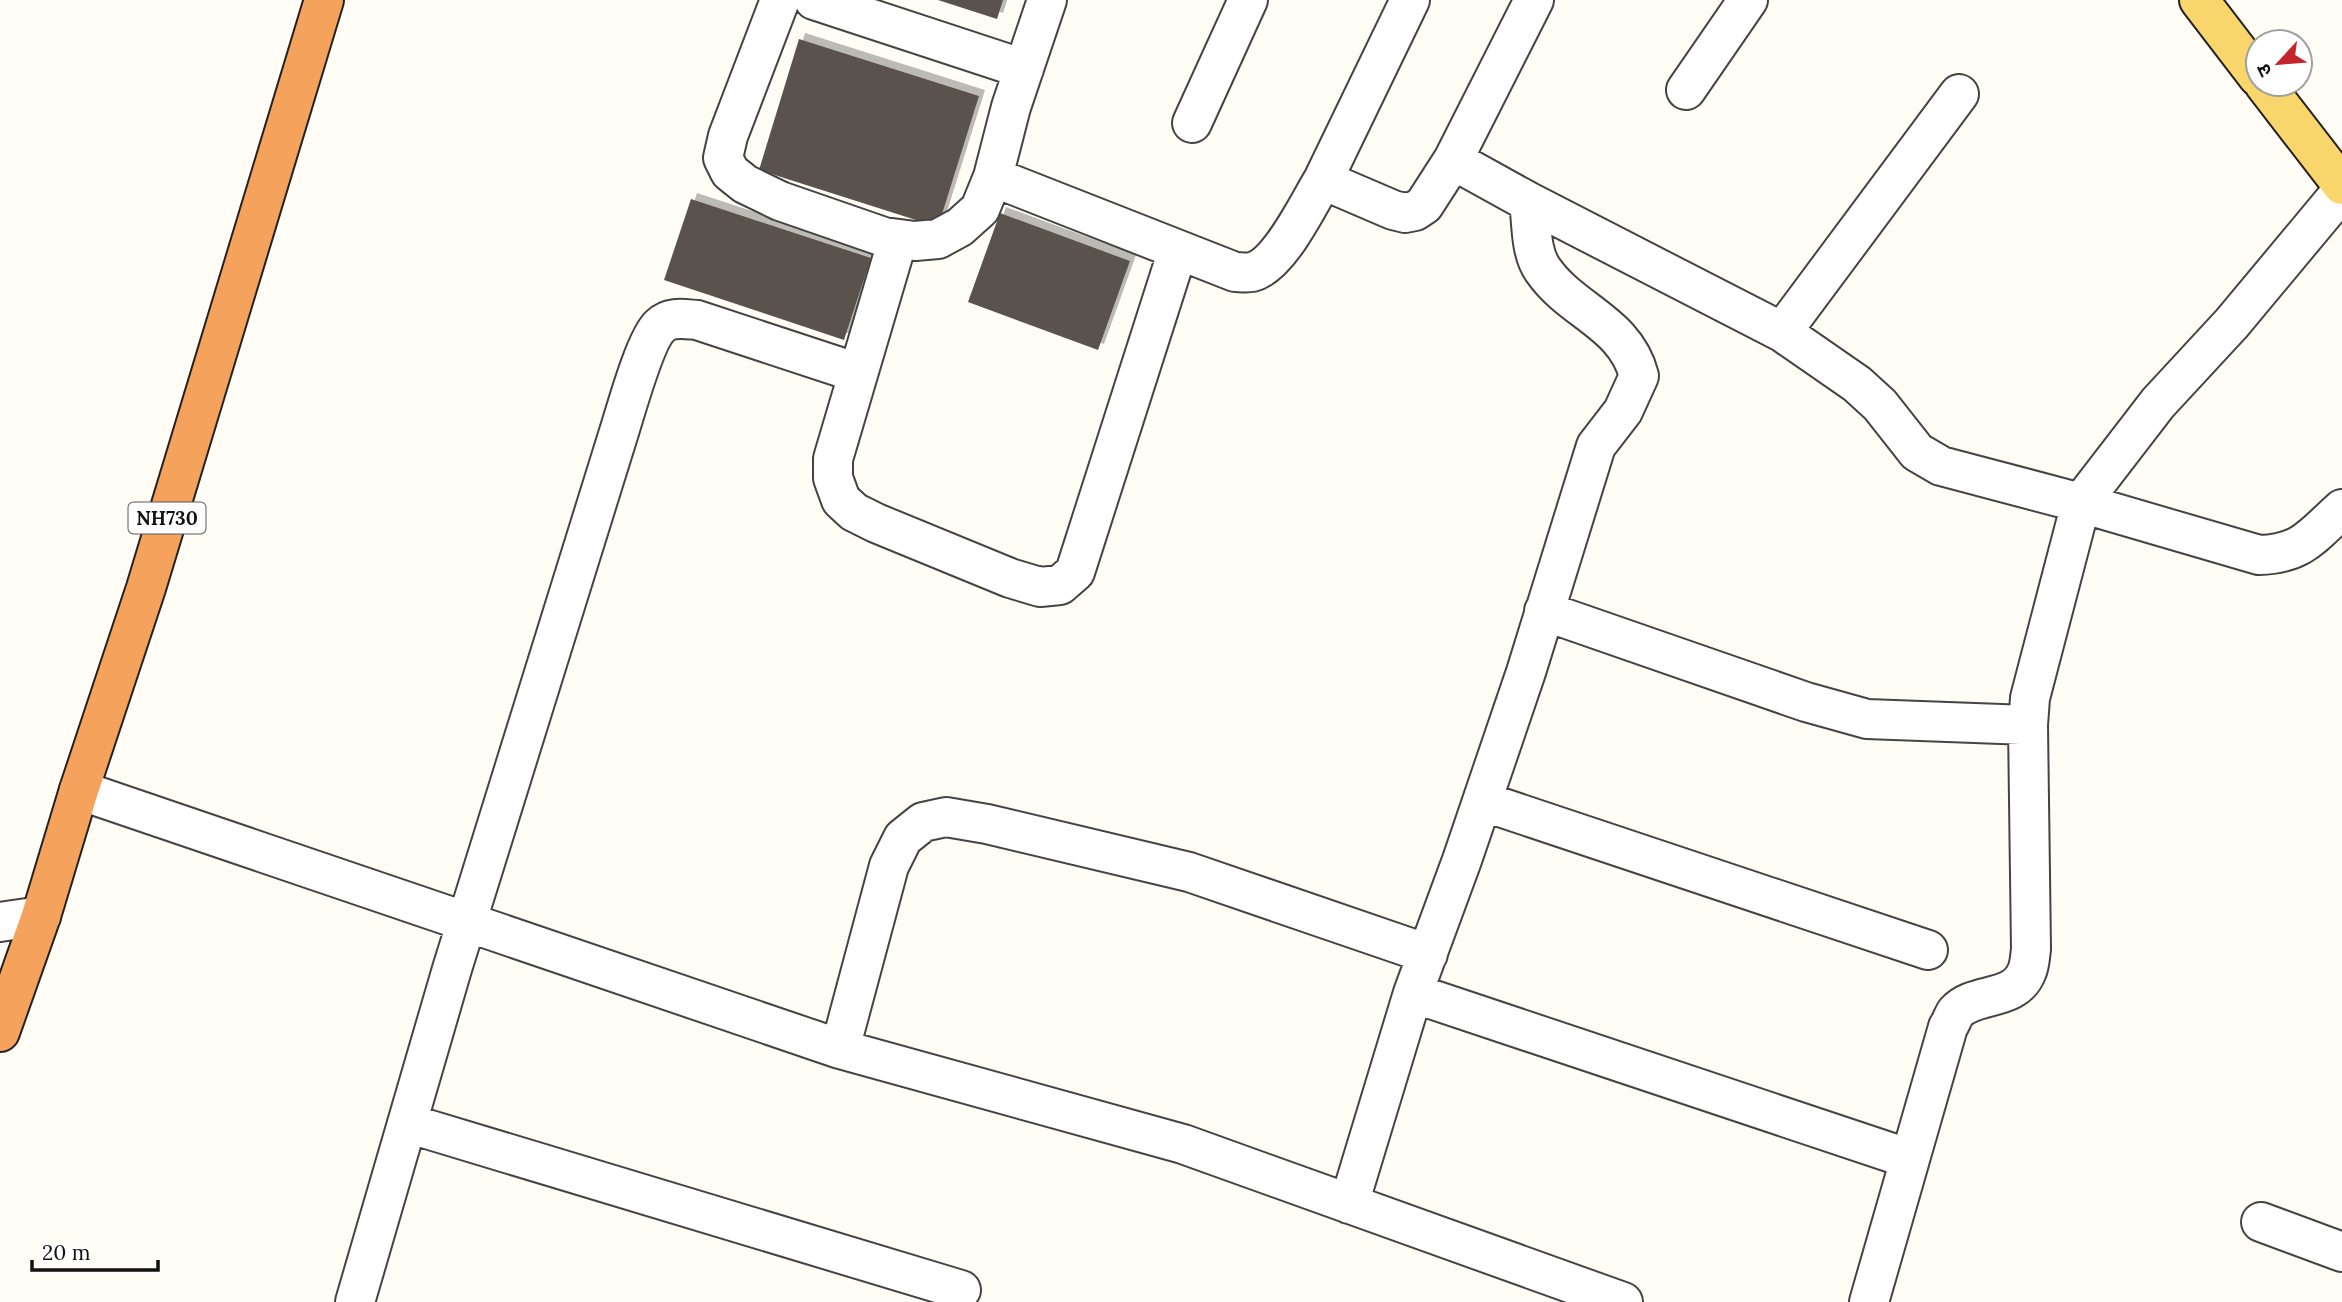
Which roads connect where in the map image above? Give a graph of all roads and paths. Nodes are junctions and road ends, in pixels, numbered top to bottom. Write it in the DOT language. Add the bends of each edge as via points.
graph roads {
  1 [pos="324,0"];
  2 [pos="780,0"];
  3 [pos="814,0"];
  4 [pos="1047,0"];
  5 [pos="1248,0"];
  6 [pos="1410,0"];
  7 [pos="1534,0"];
  8 [pos="1748,0"];
  9 [pos="2199,0"];
  10 [pos="2244,58"];
  11 [pos="1024,69"];
  12 [pos="1686,90"];
  13 [pos="1959,94"];
  14 [pos="2275,98"];
  15 [pos="1192,123"];
  16 [pos="1453,160"];
  17 [pos="993,177"];
  18 [pos="1323,180"];
  19 [pos="2342,185"];
  20 [pos="2342,191"];
  21 [pos="1530,202"];
  22 [pos="898,239"];
  23 [pos="1178,250"];
  24 [pos="1783,332"];
  25 [pos="858,373"];
  26 [pos="2081,503"];
  27 [pos="2342,509"];
  28 [pos="1544,611"];
  29 [pos="2028,725"];
  30 [pos="79,790"];
  31 [pos="1482,801"];
  32 [pos="41,916"];
  33 [pos="0,922"];
  34 [pos="466,923"];
  35 [pos="1928,950"];
  36 [pos="1428,954"];
  37 [pos="1413,993"];
  38 [pos="0,1032"];
  39 [pos="840,1049"];
  40 [pos="407,1123"];
  41 [pos="1910,1159"];
  42 [pos="1349,1204"];
  43 [pos="2261,1222"];
  44 [pos="2342,1252"];
  45 [pos="961,1290"];
  46 [pos="355,1302"];
  47 [pos="1623,1302"];
  48 [pos="1869,1302"];
  1 -- 30 [label="highway, NH730" via="150,575"];
  2 -- 22 [label="street" via="723,158 730,172 745,184 780,201"];
  3 -- 11 [label="street"];
  4 -- 11 [label="street"];
  5 -- 15 [label="street"];
  6 -- 18 [label="street"];
  7 -- 16 [label="street"];
  8 -- 12 [label="street"];
  9 -- 10 [label="main road"];
  11 -- 17 [label="street"];
  13 -- 24 [label="street"];
  14 -- 19 [label="main road"];
  16 -- 18 [label="street" via="1424,205 1405,213"];
  16 -- 21 [label="street"];
  17 -- 22 [label="street" via="980,209 960,227 938,239"];
  17 -- 23 [label="street"];
  18 -- 23 [label="street" via="1265,266 1235,272"];
  20 -- 26 [label="street" via="2158,403"];
  21 -- 24 [label="street"];
  21 -- 28 [label="street" via="1536,256 1543,271 1623,341 1639,376 1623,411 1596,446"];
  22 -- 25 [label="street"];
  23 -- 25 [label="street" via="1075,572 1060,585 1040,587 1010,578 876,523 841,500 833,478 833,460"];
  24 -- 26 [label="street" via="1857,384 1917,452 1941,466"];
  25 -- 34 [label="street" via="697,320 675,319 660,326 639,370"];
  26 -- 27 [label="street" via="2259,555 2295,550"];
  26 -- 29 [label="street" via="2030,698"];
  28 -- 29 [label="street" via="1867,719"];
  28 -- 31 [label="street"];
  29 -- 41 [label="street" via="2031,949 2027,972 2002,995 1968,1003 1956,1012"];
  30 -- 32 [label="highway, NH730"];
  30 -- 34 [label="street"];
  31 -- 35 [label="street"];
  31 -- 36 [label="street"];
  32 -- 33 [label="street"];
  32 -- 38 [label="highway, NH730"];
  34 -- 39 [label="street"];
  34 -- 40 [label="street"];
  36 -- 37 [label="street"];
  36 -- 39 [label="street" via="1189,872 946,817 923,822 903,838 889,866"];
  37 -- 41 [label="street"];
  37 -- 42 [label="street"];
  39 -- 42 [label="street" via="1183,1144"];
  40 -- 45 [label="street"];
  40 -- 46 [label="street"];
  41 -- 48 [label="street"];
  42 -- 47 [label="street"];
  43 -- 44 [label="street"];
}
